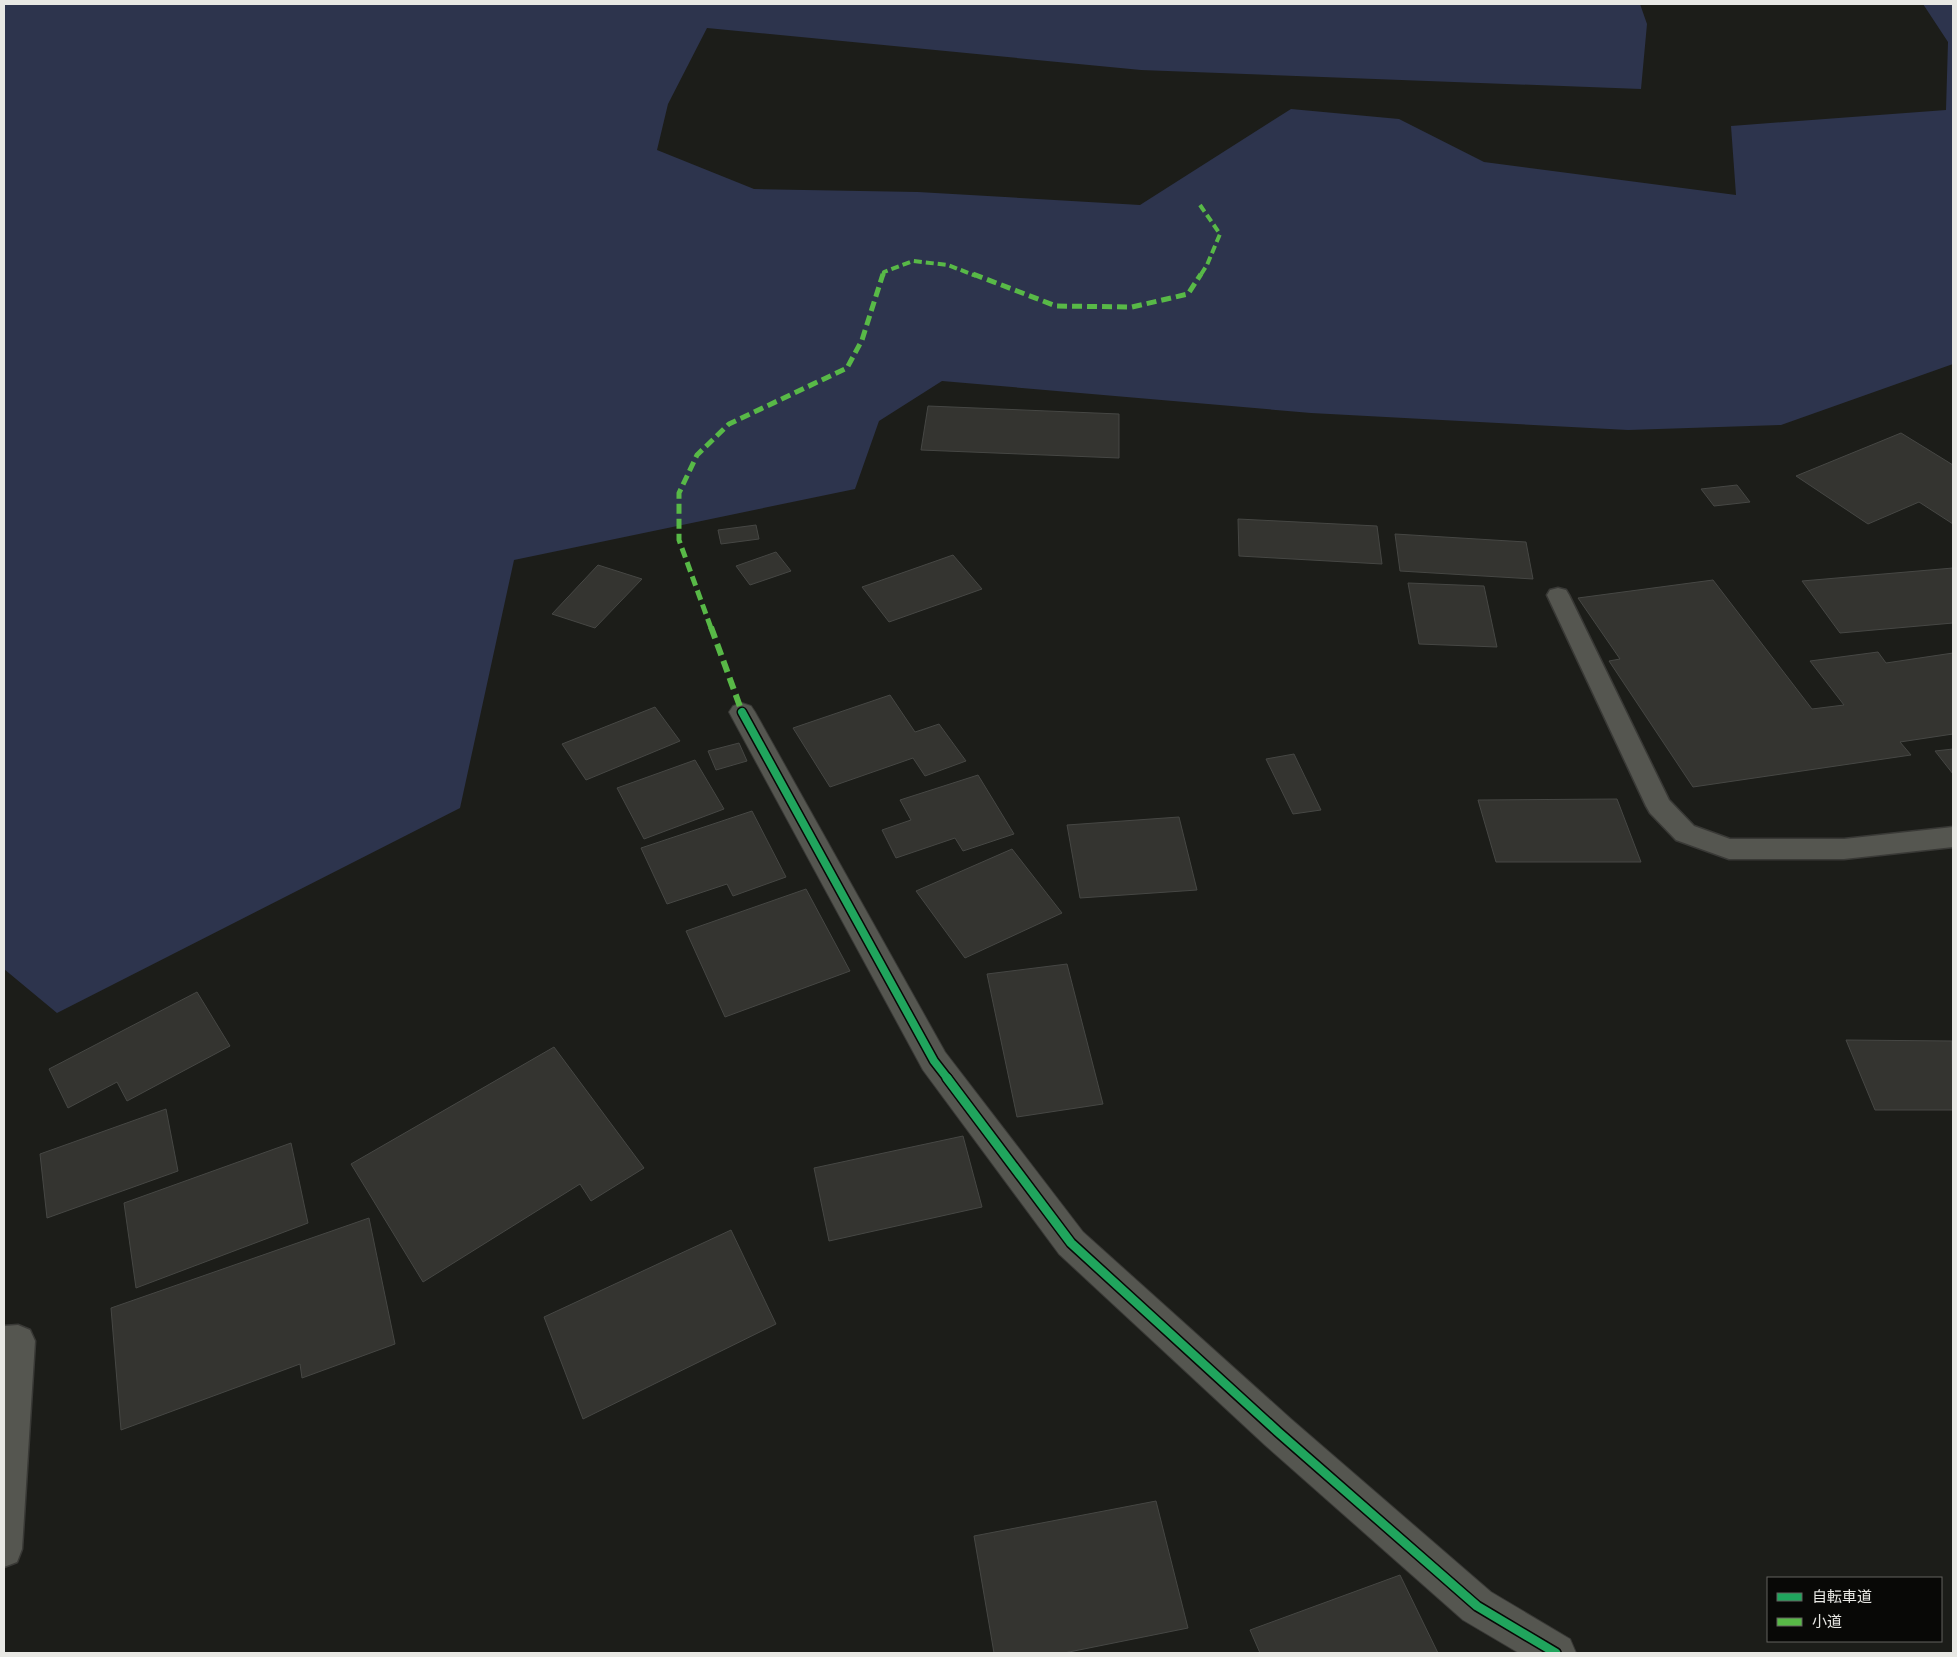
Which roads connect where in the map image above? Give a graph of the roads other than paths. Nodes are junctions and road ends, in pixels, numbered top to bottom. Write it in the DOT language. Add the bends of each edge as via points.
graph roads {
  1 [pos="1558,595"];
  2 [pos="742,712"];
  3 [pos="1953,837"];
  4 [pos="4,1342"];
  5 [pos="4,1549"];
  6 [pos="1556,1653"];
  1 -- 3 [label="lane" via="1659,806 1685,833 1728,849 1844,849"];
  2 -- 6 [label="street" via="934,1061 1071,1243 1278,1432 1477,1606"];
  4 -- 5 [label="lane" via="18,1341"];
}
